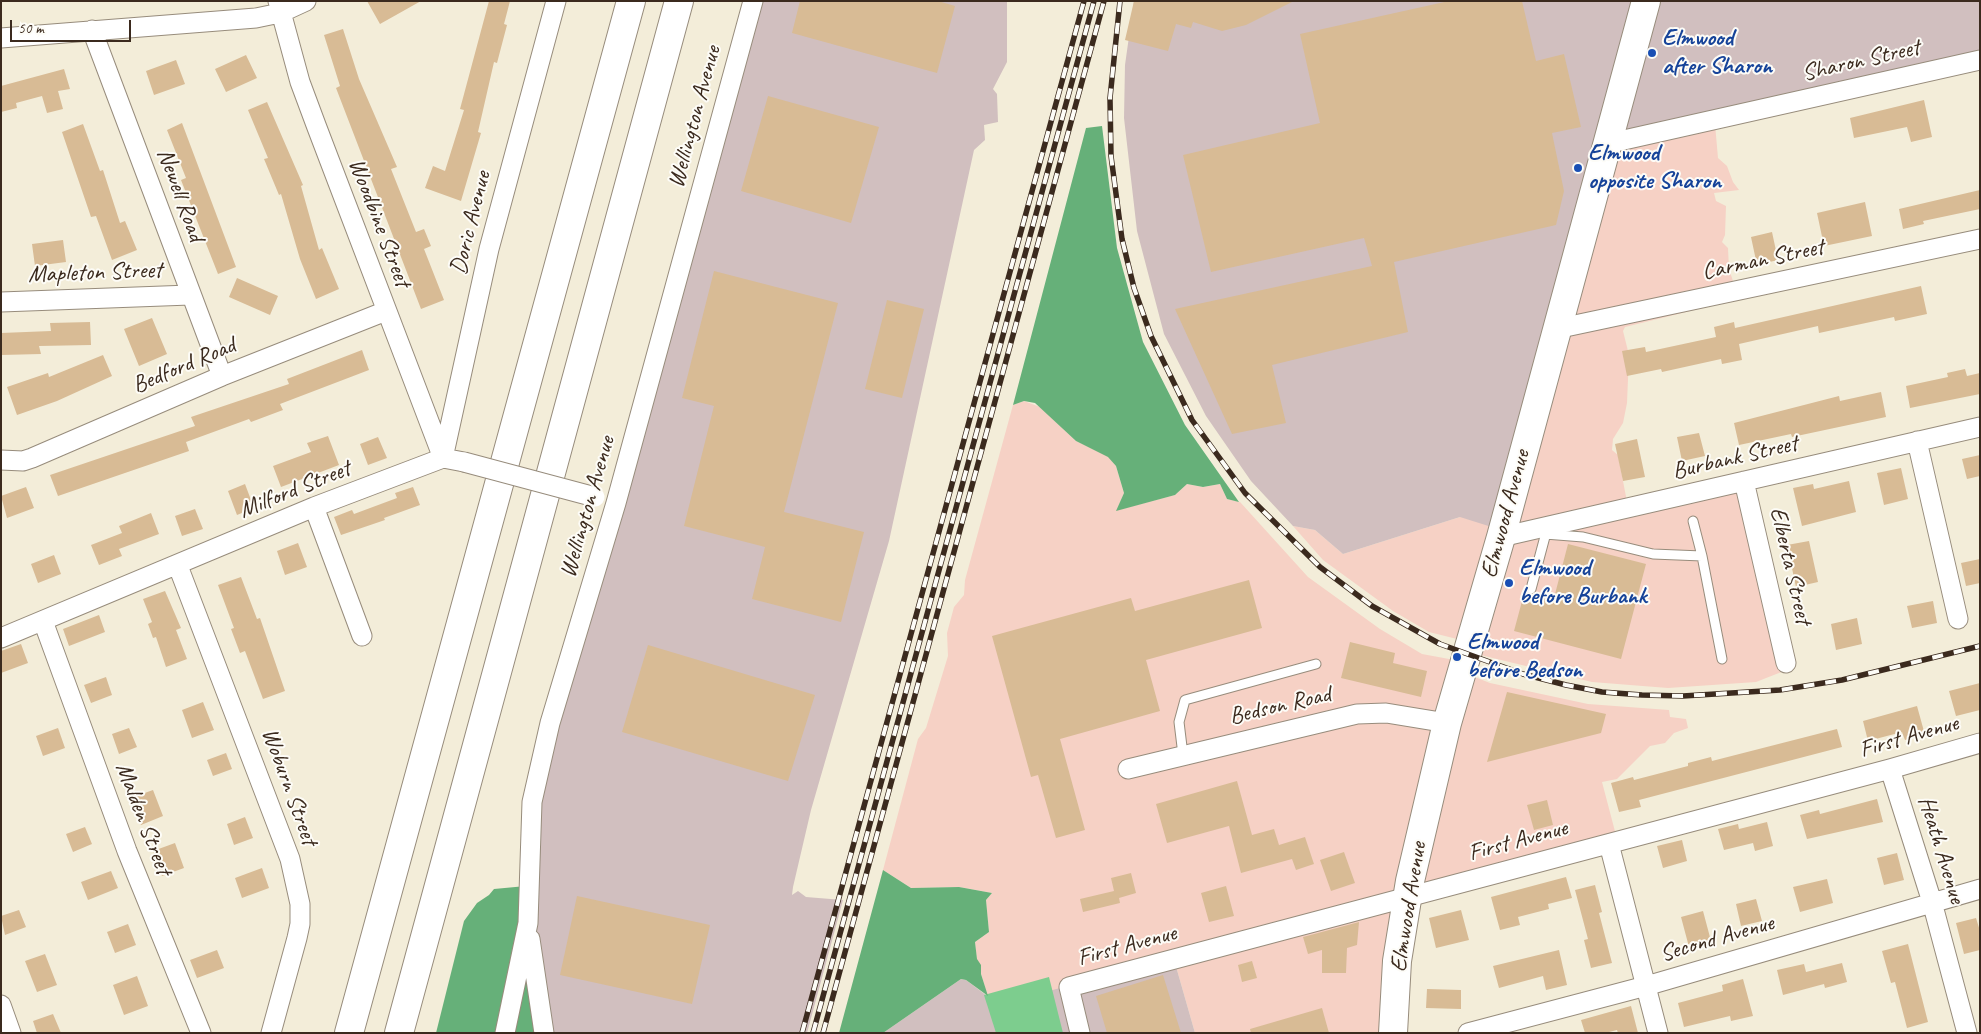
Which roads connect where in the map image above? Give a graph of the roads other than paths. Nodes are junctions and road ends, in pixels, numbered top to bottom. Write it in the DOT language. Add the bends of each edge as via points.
graph roads {
  1 [pos="306,1"];
  2 [pos="556,1"];
  3 [pos="631,1"];
  4 [pos="679,1"];
  5 [pos="753,1"];
  6 [pos="1646,1"];
  7 [pos="279,7"];
  8 [pos="92,30"];
  9 [pos="3,32"];
  10 [pos="1980,60"];
  11 [pos="1606,144"];
  12 [pos="1980,240"];
  13 [pos="190,294"];
  14 [pos="1,302"];
  15 [pos="386,311"];
  16 [pos="1556,329"];
  17 [pos="222,376"];
  18 [pos="1980,427"];
  19 [pos="1917,441"];
  20 [pos="443,458"];
  21 [pos="1,460"];
  22 [pos="1744,481"];
  23 [pos="616,504"];
  24 [pos="314,507"];
  25 [pos="1693,521"];
  26 [pos="1546,530"];
  27 [pos="1500,537"];
  28 [pos="1702,556"];
  29 [pos="178,566"];
  30 [pos="1531,589"];
  31 [pos="1958,619"];
  32 [pos="43,621"];
  33 [pos="362,636"];
  34 [pos="1,638"];
  35 [pos="1722,659"];
  36 [pos="1786,662"];
  37 [pos="1316,664"];
  38 [pos="1447,723"];
  39 [pos="1980,743"];
  40 [pos="1183,755"];
  41 [pos="1128,769"];
  42 [pos="1890,769"];
  43 [pos="1609,844"];
  44 [pos="1980,890"];
  45 [pos="1408,896"];
  46 [pos="1932,902"];
  47 [pos="528,923"];
  48 [pos="1646,986"];
  49 [pos="1,1005"];
  50 [pos="12,1033"];
  51 [pos="201,1033"];
  52 [pos="271,1033"];
  53 [pos="349,1033"];
  54 [pos="399,1033"];
  55 [pos="505,1033"];
  56 [pos="544,1033"];
  57 [pos="1080,1033"];
  58 [pos="1392,1033"];
  59 [pos="1468,1033"];
  60 [pos="1658,1033"];
  61 [pos="1968,1033"];
  1 -- 7 [label="street"];
  2 -- 20 [label="street, Doric Avenue" via="489,249"];
  3 -- 53 [label="main road"];
  4 -- 54 [label="main road"];
  5 -- 23 [label="street, Wellington Avenue"];
  6 -- 11 [label="main road, Elmwood Avenue"];
  7 -- 8 [label="street" via="256,18"];
  7 -- 15 [label="street, Woodbine Street" via="313,117"];
  8 -- 9 [label="street"];
  8 -- 13 [label="street, Newell Road"];
  10 -- 11 [label="street, Sharon Street"];
  11 -- 16 [label="main road, Elmwood Avenue"];
  12 -- 16 [label="street, Carman Street"];
  13 -- 14 [label="street, Mapleton Street"];
  13 -- 17 [label="street, Newell Road"];
  15 -- 17 [label="street, Bedford Road"];
  15 -- 20 [label="street, Woodbine Street"];
  16 -- 27 [label="main road, Elmwood Avenue"];
  17 -- 21 [label="street, Bedford Road" via="32,458"];
  18 -- 19 [label="street, Burbank Street"];
  19 -- 22 [label="street, Burbank Street"];
  19 -- 31 [label="street"];
  20 -- 23 [label="street, bridge"];
  20 -- 24 [label="street, Milford Street"];
  22 -- 26 [label="street, Burbank Street"];
  22 -- 36 [label="street, Elberta Street"];
  23 -- 47 [label="street, Wellington Avenue" via="550,723 532,802"];
  24 -- 29 [label="street, Milford Street"];
  24 -- 33 [label="street"];
  25 -- 28 [label="lane"];
  26 -- 27 [label="street, Burbank Street"];
  26 -- 28 [label="lane" via="1653,554"];
  26 -- 30 [label="lane"];
  27 -- 38 [label="main road, Elmwood Avenue"];
  28 -- 35 [label="lane"];
  29 -- 32 [label="street, Milford Street"];
  29 -- 52 [label="street, Woburn Street" via="290,859 300,904 299,931"];
  32 -- 34 [label="street, Milford Street"];
  32 -- 51 [label="street, Malden Street" via="127,851"];
  37 -- 40 [label="lane" via="1185,700 1179,722"];
  38 -- 40 [label="street, Bedson Road" via="1386,713 1357,714"];
  38 -- 45 [label="main road, Elmwood Avenue"];
  39 -- 42 [label="street, First Avenue"];
  40 -- 41 [label="street, Bedson Road"];
  42 -- 43 [label="street, First Avenue"];
  42 -- 46 [label="street, Heath Avenue"];
  43 -- 45 [label="street, First Avenue"];
  43 -- 48 [label="street"];
  44 -- 46 [label="street, Second Avenue"];
  45 -- 57 [label="street, First Avenue" via="1069,987"];
  45 -- 58 [label="main road, Elmwood Avenue" via="1397,962"];
  46 -- 48 [label="street, Second Avenue"];
  46 -- 61 [label="street, Heath Avenue"];
  47 -- 55 [label="street, Wellington Avenue"];
  47 -- 56 [label="street"];
  48 -- 59 [label="street, Second Avenue"];
  48 -- 60 [label="street"];
  49 -- 50 [label="street"];
}
